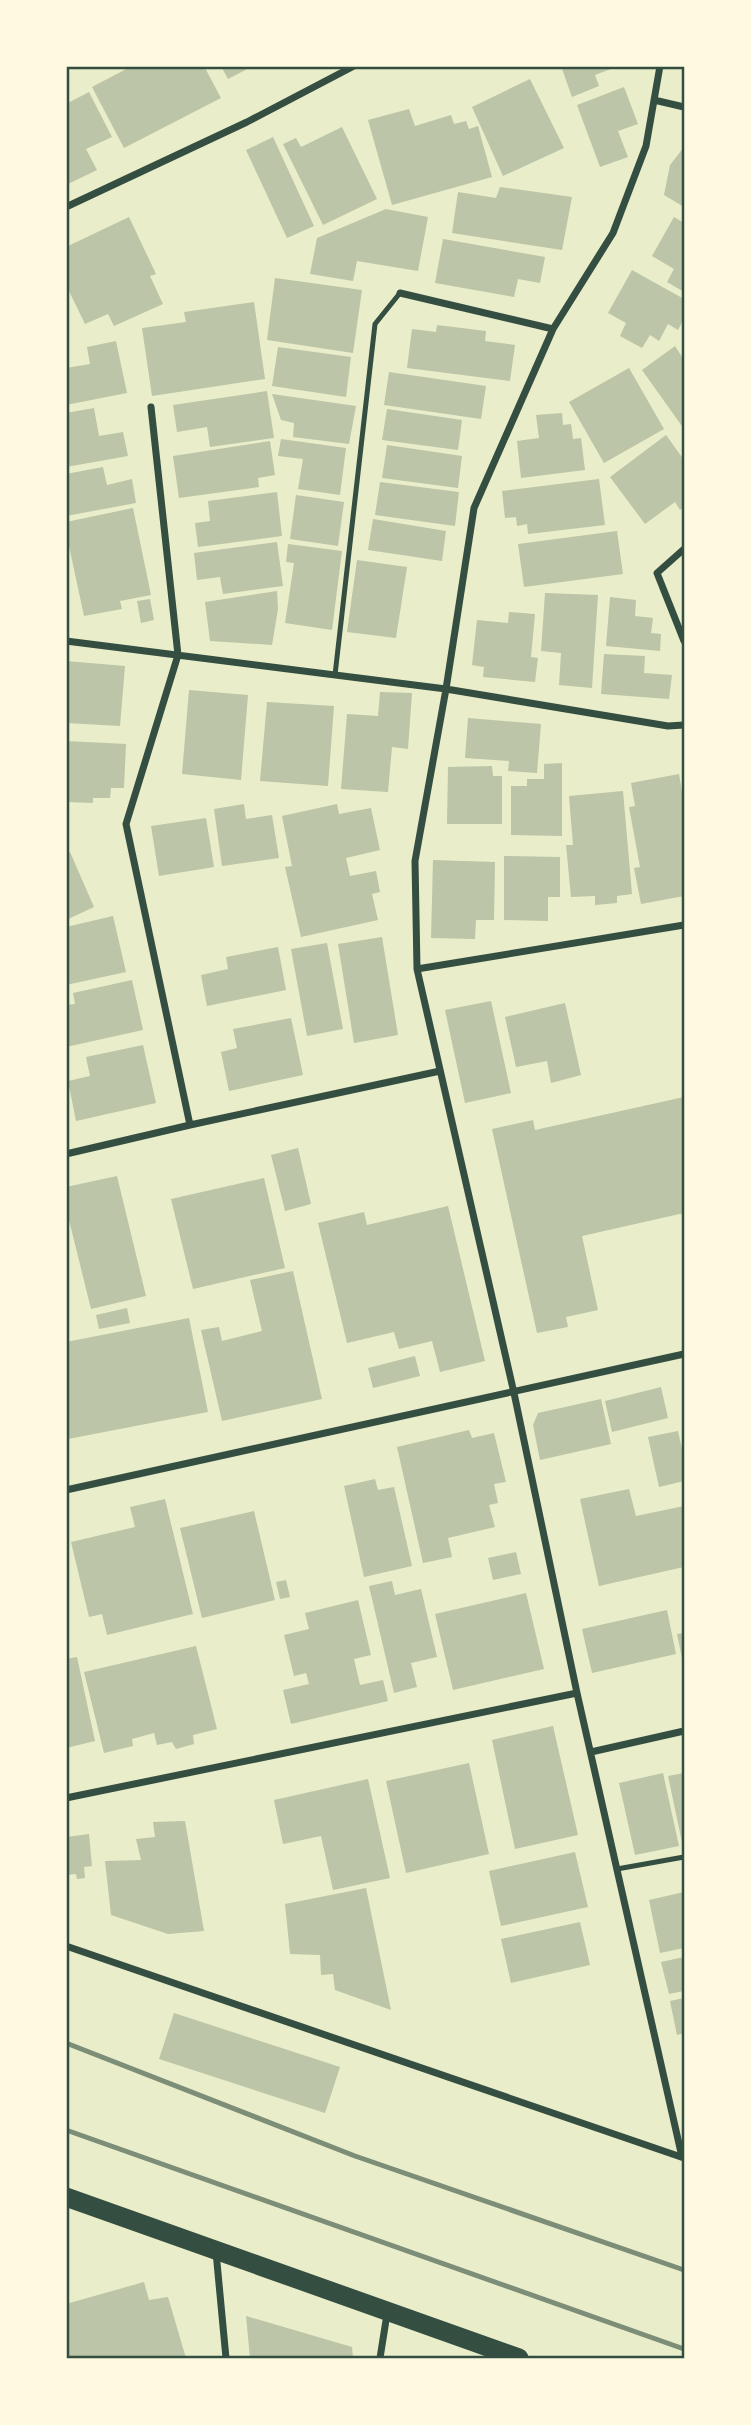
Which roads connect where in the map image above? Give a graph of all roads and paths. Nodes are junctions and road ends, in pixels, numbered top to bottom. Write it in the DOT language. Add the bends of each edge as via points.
graph roads {
  1 [pos="354,66"];
  2 [pos="660,66"];
  3 [pos="654,100"];
  4 [pos="684,107"];
  5 [pos="66,207"];
  6 [pos="400,293"];
  7 [pos="553,328"];
  8 [pos="151,407"];
  9 [pos="684,549"];
  10 [pos="66,641"];
  11 [pos="684,641"];
  12 [pos="178,655"];
  13 [pos="335,675"];
  14 [pos="446,689"];
  15 [pos="684,725"];
  16 [pos="684,925"];
  17 [pos="417,968"];
  18 [pos="440,1071"];
  19 [pos="190,1125"];
  20 [pos="66,1154"];
  21 [pos="684,1354"];
  22 [pos="514,1393"];
  23 [pos="66,1490"];
  24 [pos="577,1693"];
  25 [pos="684,1731"];
  26 [pos="591,1752"];
  27 [pos="66,1798"];
  28 [pos="684,1857"];
  29 [pos="617,1869"];
  30 [pos="66,1946"];
  31 [pos="684,2156"];
  32 [pos="66,2197"];
  33 [pos="216,2251"];
  34 [pos="387,2313"];
  35 [pos="226,2358"];
  36 [pos="380,2358"];
  37 [pos="519,2358"];
  1 -- 5 [label="street"];
  2 -- 3 [label="street"];
  3 -- 4 [label="street"];
  3 -- 7 [label="street" via="646,146 613,233"];
  6 -- 7 [label="street"];
  6 -- 13 [label="lane" via="375,324"];
  7 -- 14 [label="street" via="474,508"];
  8 -- 12 [label="street"];
  9 -- 11 [label="street" via="657,573"];
  10 -- 12 [label="street"];
  12 -- 13 [label="street"];
  12 -- 19 [label="street" via="127,824"];
  13 -- 14 [label="street"];
  14 -- 15 [label="street"];
  14 -- 17 [label="street" via="415,861"];
  16 -- 17 [label="street"];
  17 -- 18 [label="street"];
  18 -- 19 [label="street"];
  18 -- 22 [label="street"];
  19 -- 20 [label="street"];
  21 -- 22 [label="street"];
  22 -- 23 [label="street"];
  22 -- 24 [label="street"];
  24 -- 26 [label="street"];
  24 -- 27 [label="street"];
  25 -- 26 [label="street"];
  26 -- 29 [label="street"];
  28 -- 29 [label="lane"];
  29 -- 31 [label="street"];
  30 -- 31 [label="street"];
  32 -- 33 [label="highway"];
  33 -- 34 [label="highway"];
  33 -- 35 [label="street"];
  34 -- 36 [label="street"];
  34 -- 37 [label="highway"];
}
